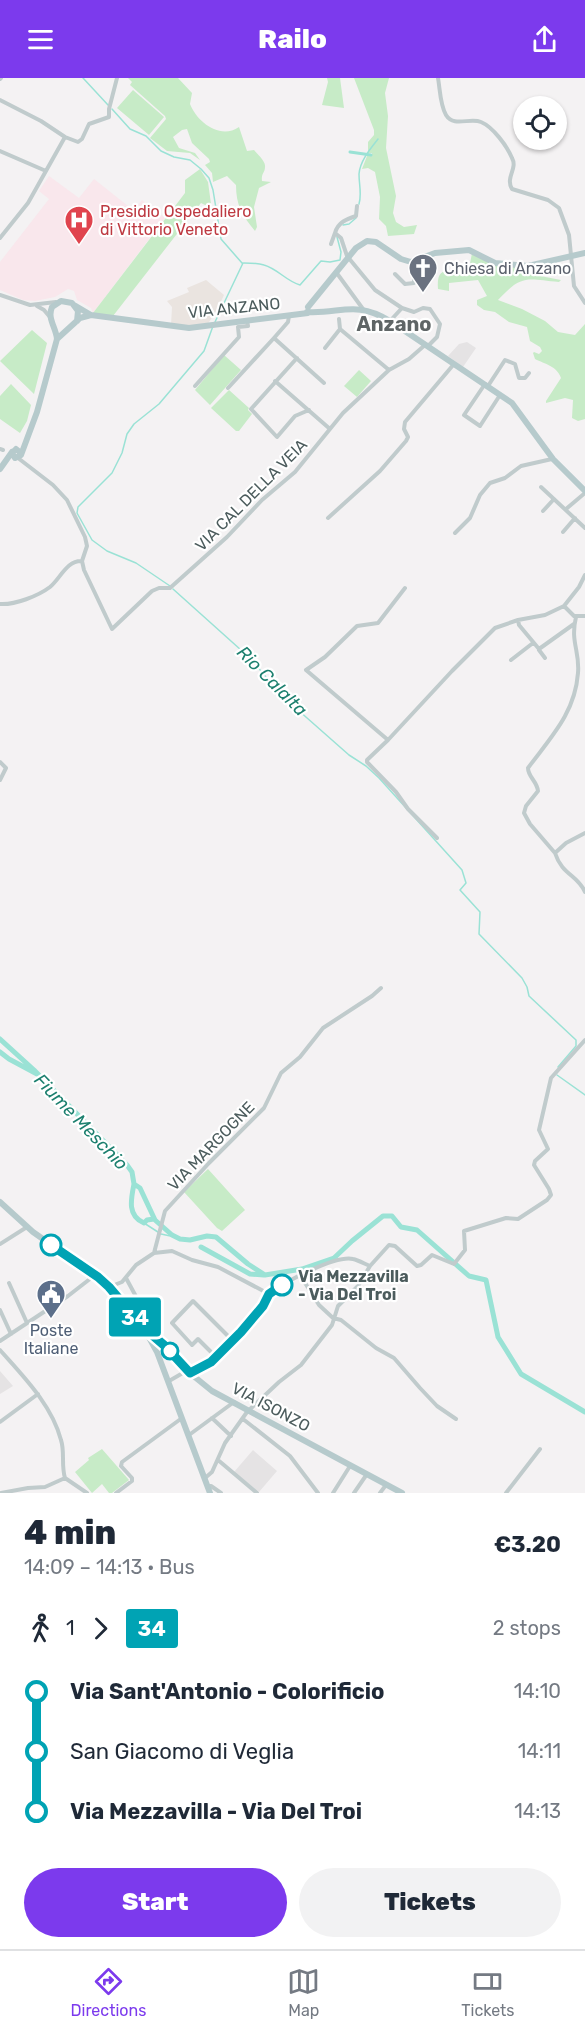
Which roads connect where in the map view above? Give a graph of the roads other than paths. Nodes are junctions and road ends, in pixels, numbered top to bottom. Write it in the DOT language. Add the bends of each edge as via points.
graph roads {
  1 [pos="117,78"];
  2 [pos="438,78"];
  3 [pos="0,100"];
  4 [pos="65,137"];
  5 [pos="0,152"];
  6 [pos="46,171"];
  7 [pos="357,206"];
  8 [pos="335,233"];
  9 [pos="0,238"];
  10 [pos="330,244"];
  11 [pos="585,253"];
  12 [pos="571,256"];
  13 [pos="348,257"];
  14 [pos="415,261"];
  15 [pos="336,272"];
  16 [pos="395,274"];
  17 [pos="0,295"];
  18 [pos="57,302"];
  19 [pos="585,303"];
  20 [pos="74,305"];
  21 [pos="36,306"];
  22 [pos="402,308"];
  23 [pos="363,309"];
  24 [pos="311,310"];
  25 [pos="91,315"];
  26 [pos="289,316"];
  27 [pos="49,317"];
  28 [pos="339,319"];
  29 [pos="76,321"];
  30 [pos="247,321"];
  31 [pos="390,321"];
  32 [pos="53,325"];
  33 [pos="67,329"];
  34 [pos="339,329"];
  35 [pos="274,338"];
  36 [pos="57,339"];
  37 [pos="427,346"];
  38 [pos="325,348"];
  39 [pos="297,358"];
  40 [pos="454,363"];
  41 [pos="389,370"];
  42 [pos="529,373"];
  43 [pos="275,381"];
  44 [pos="324,383"];
  45 [pos="486,385"];
  46 [pos="195,386"];
  47 [pos="228,388"];
  48 [pos="501,394"];
  49 [pos="309,410"];
  50 [pos="330,429"];
  51 [pos="18,455"];
  52 [pos="553,459"];
  53 [pos="0,470"];
  54 [pos="541,486"];
  55 [pos="585,492"];
  56 [pos="554,499"];
  57 [pos="566,510"];
  58 [pos="543,511"];
  59 [pos="328,518"];
  60 [pos="575,518"];
  61 [pos="585,528"];
  62 [pos="563,532"];
  63 [pos="455,533"];
  64 [pos="82,561"];
  65 [pos="585,575"];
  66 [pos="405,588"];
  67 [pos="0,604"];
  68 [pos="564,606"];
  69 [pos="585,616"];
  70 [pos="576,617"];
  71 [pos="518,621"];
  72 [pos="574,624"];
  73 [pos="533,642"];
  74 [pos="539,649"];
  75 [pos="545,658"];
  76 [pos="511,660"];
  77 [pos="388,740"];
  78 [pos="0,762"];
  79 [pos="0,780"];
  80 [pos="585,833"];
  81 [pos="437,838"];
  82 [pos="555,853"];
  83 [pos="585,892"];
  84 [pos="381,988"];
  85 [pos="585,1040"];
  86 [pos="0,1202"];
  87 [pos="27,1227"];
  88 [pos="0,1244"];
  89 [pos="154,1253"];
  90 [pos="370,1266"];
  91 [pos="95,1275"];
  92 [pos="300,1275"];
  93 [pos="126,1278"];
  94 [pos="9,1283"];
  95 [pos="109,1287"];
  96 [pos="269,1294"];
  97 [pos="0,1310"];
  98 [pos="334,1318"];
  99 [pos="27,1323"];
  100 [pos="140,1324"];
  101 [pos="11,1334"];
  102 [pos="232,1340"];
  103 [pos="0,1341"];
  104 [pos="0,1350"];
  105 [pos="216,1356"];
  106 [pos="187,1372"];
  107 [pos="168,1382"];
  108 [pos="39,1394"];
  109 [pos="234,1402"];
  110 [pos="249,1410"];
  111 [pos="182,1418"];
  112 [pos="212,1418"];
  113 [pos="243,1419"];
  114 [pos="456,1419"];
  115 [pos="0,1422"];
  116 [pos="189,1436"];
  117 [pos="231,1436"];
  118 [pos="540,1449"];
  119 [pos="218,1460"];
  120 [pos="350,1465"];
  121 [pos="367,1474"];
  122 [pos="65,1478"];
  123 [pos="205,1479"];
  124 [pos="386,1485"];
  125 [pos="209,1490"];
  126 [pos="21,1491"];
  127 [pos="1,1493"];
  128 [pos="87,1493"];
  129 [pos="116,1493"];
  130 [pos="221,1493"];
  131 [pos="257,1493"];
  132 [pos="318,1493"];
  133 [pos="333,1493"];
  134 [pos="354,1493"];
  135 [pos="380,1493"];
  136 [pos="402,1493"];
  137 [pos="506,1493"];
  1 -- 4 [label="street" via="109,118 89,124 80,141"];
  2 -- 12 [label="street" via="448,118 482,122 512,158 512,189 538,195 556,205 568,231"];
  3 -- 4 [label="street"];
  4 -- 6 [label="street"];
  5 -- 6 [label="street"];
  6 -- 9 [label="street" via="28,203"];
  7 -- 8 [label="street" via="356,216 340,223"];
  8 -- 10 [label="street"];
  8 -- 13 [label="street"];
  11 -- 12 [label="main road"];
  12 -- 14 [label="main road" via="528,266 495,263 464,250 435,253"];
  12 -- 19 [label="street" via="574,286"];
  13 -- 14 [label="main road" via="359,245 372,241 401,260"];
  13 -- 15 [label="main road"];
  13 -- 22 [label="street" via="375,290"];
  14 -- 16 [label="street" via="414,283 405,284"];
  15 -- 23 [label="street"];
  15 -- 24 [label="main road" via="313,300"];
  17 -- 21 [label="street"];
  18 -- 20 [label="main road"];
  18 -- 21 [label="street"];
  18 -- 27 [label="main road"];
  20 -- 25 [label="main road, VIA ANZANO"];
  20 -- 29 [label="main road" via="78,311"];
  21 -- 27 [label="street"];
  22 -- 31 [label="street"];
  22 -- 37 [label="street" via="432,311 440,324 437,337"];
  23 -- 24 [label="main road, VIA ANZANO"];
  23 -- 31 [label="main road, VIA ANZANO"];
  24 -- 26 [label="main road, VIA ANZANO"];
  25 -- 29 [label="main road, VIA ANZANO"];
  25 -- 30 [label="main road, VIA ANZANO" via="177,327"];
  26 -- 30 [label="main road, VIA ANZANO"];
  26 -- 35 [label="street"];
  27 -- 32 [label="main road"];
  28 -- 34 [label="street"];
  29 -- 33 [label="main road"];
  30 -- 46 [label="street" via="248,326 238,327 239,337"];
  31 -- 37 [label="main road, VIA ANZANO"];
  32 -- 33 [label="main road"];
  32 -- 36 [label="main road"];
  33 -- 36 [label="main road"];
  34 -- 38 [label="street"];
  34 -- 41 [label="street"];
  35 -- 39 [label="street"];
  35 -- 47 [label="street"];
  36 -- 51 [label="main road" via="31,427"];
  37 -- 40 [label="main road, VIA ANZANO"];
  37 -- 41 [label="street, VIA CAL DELLA VEIA"];
  39 -- 43 [label="street"];
  39 -- 44 [label="street"];
  40 -- 45 [label="main road, VIA ANZANO"];
  40 -- 59 [label="street" via="405,422 406,441 380,471"];
  41 -- 50 [label="street, VIA CAL DELLA VEIA"];
  42 -- 45 [label="street" via="519,378 515,364 505,360"];
  43 -- 49 [label="street"];
  43 -- 49 [label="street" via="251,410 277,437 295,416"];
  45 -- 48 [label="main road, VIA ANZANO"];
  45 -- 48 [label="street" via="464,415 480,426"];
  48 -- 52 [label="main road, VIA ANZANO" via="514,405"];
  49 -- 50 [label="street"];
  50 -- 64 [label="street, VIA CAL DELLA VEIA" via="295,472 230,534 172,587 152,591 114,628"];
  51 -- 53 [label="main road"];
  51 -- 64 [label="street" via="67,500 86,543"];
  52 -- 55 [label="main road, VIA ANZANO"];
  52 -- 63 [label="street" via="521,466 486,486 470,518"];
  54 -- 56 [label="street"];
  55 -- 57 [label="street"];
  56 -- 57 [label="street"];
  56 -- 58 [label="street"];
  57 -- 60 [label="street"];
  60 -- 61 [label="street"];
  60 -- 62 [label="street"];
  64 -- 67 [label="street" via="76,561 58,575 45,590 18,603"];
  65 -- 68 [label="street"];
  66 -- 77 [label="street" via="378,623 357,626 306,670"];
  68 -- 70 [label="street"];
  68 -- 71 [label="street"];
  69 -- 70 [label="street"];
  70 -- 72 [label="street"];
  71 -- 73 [label="street"];
  71 -- 77 [label="street" via="495,628"];
  72 -- 74 [label="street"];
  72 -- 82 [label="street" via="578,670 572,706 528,768 538,790 524,813"];
  73 -- 74 [label="street"];
  73 -- 76 [label="street"];
  74 -- 75 [label="street"];
  77 -- 81 [label="street" via="367,762"];
  78 -- 79 [label="street" via="6,768"];
  80 -- 82 [label="street"];
  82 -- 83 [label="street" via="558,863"];
  84 -- 89 [label="street, VIA MARGOGNE" via="323,1028 283,1071 264,1108 165,1211"];
  85 -- 90 [label="street" via="551,1078 539,1130 548,1149 534,1165 549,1188 551,1195 547,1200 518,1220 506,1218 464,1231 465,1250 456,1262 432,1255 417,1266 392,1245"];
  86 -- 87 [label="main road"];
  87 -- 88 [label="street"];
  87 -- 91 [label="main road"];
  89 -- 93 [label="street" via="136,1265"];
  89 -- 96 [label="street" via="168,1250 226,1270"];
  90 -- 92 [label="street" via="350,1258"];
  90 -- 98 [label="street" via="337,1308"];
  91 -- 95 [label="main road"];
  91 -- 99 [label="street"];
  92 -- 96 [label="street"];
  92 -- 98 [label="street" via="316,1302"];
  93 -- 95 [label="street"];
  93 -- 100 [label="street" via="146,1315"];
  94 -- 99 [label="street"];
  95 -- 100 [label="main road"];
  96 -- 102 [label="street"];
  97 -- 101 [label="street"];
  98 -- 110 [label="street" via="298,1368"];
  98 -- 114 [label="street" via="394,1358 431,1400"];
  99 -- 101 [label="street"];
  100 -- 106 [label="main road, VIA ISONZO"];
  100 -- 107 [label="main road"];
  101 -- 103 [label="street"];
  102 -- 105 [label="street"];
  102 -- 105 [label="street" via="193,1301 172,1323 192,1345 198,1339"];
  104 -- 108 [label="street"];
  105 -- 106 [label="street"];
  106 -- 107 [label="street"];
  106 -- 109 [label="main road, VIA ISONZO"];
  107 -- 111 [label="main road"];
  108 -- 115 [label="street"];
  108 -- 122 [label="street" via="62,1443"];
  109 -- 110 [label="main road, VIA ISONZO"];
  109 -- 112 [label="street"];
  110 -- 113 [label="street"];
  110 -- 120 [label="main road, VIA ISONZO"];
  111 -- 116 [label="main road"];
  111 -- 129 [label="street" via="122,1462 132,1481"];
  112 -- 116 [label="street"];
  112 -- 117 [label="street"];
  113 -- 117 [label="street"];
  113 -- 132 [label="street" via="290,1456"];
  116 -- 123 [label="main road"];
  117 -- 119 [label="street"];
  118 -- 137 [label="street"];
  119 -- 123 [label="street"];
  119 -- 131 [label="street"];
  120 -- 121 [label="main road, VIA ISONZO"];
  120 -- 133 [label="street"];
  121 -- 124 [label="main road, VIA ISONZO"];
  121 -- 134 [label="street"];
  122 -- 126 [label="street"];
  122 -- 128 [label="street"];
  123 -- 125 [label="main road"];
  124 -- 135 [label="street"];
  124 -- 136 [label="main road, VIA ISONZO"];
  125 -- 130 [label="street" via="211,1486"];
  126 -- 127 [label="street"];
}
